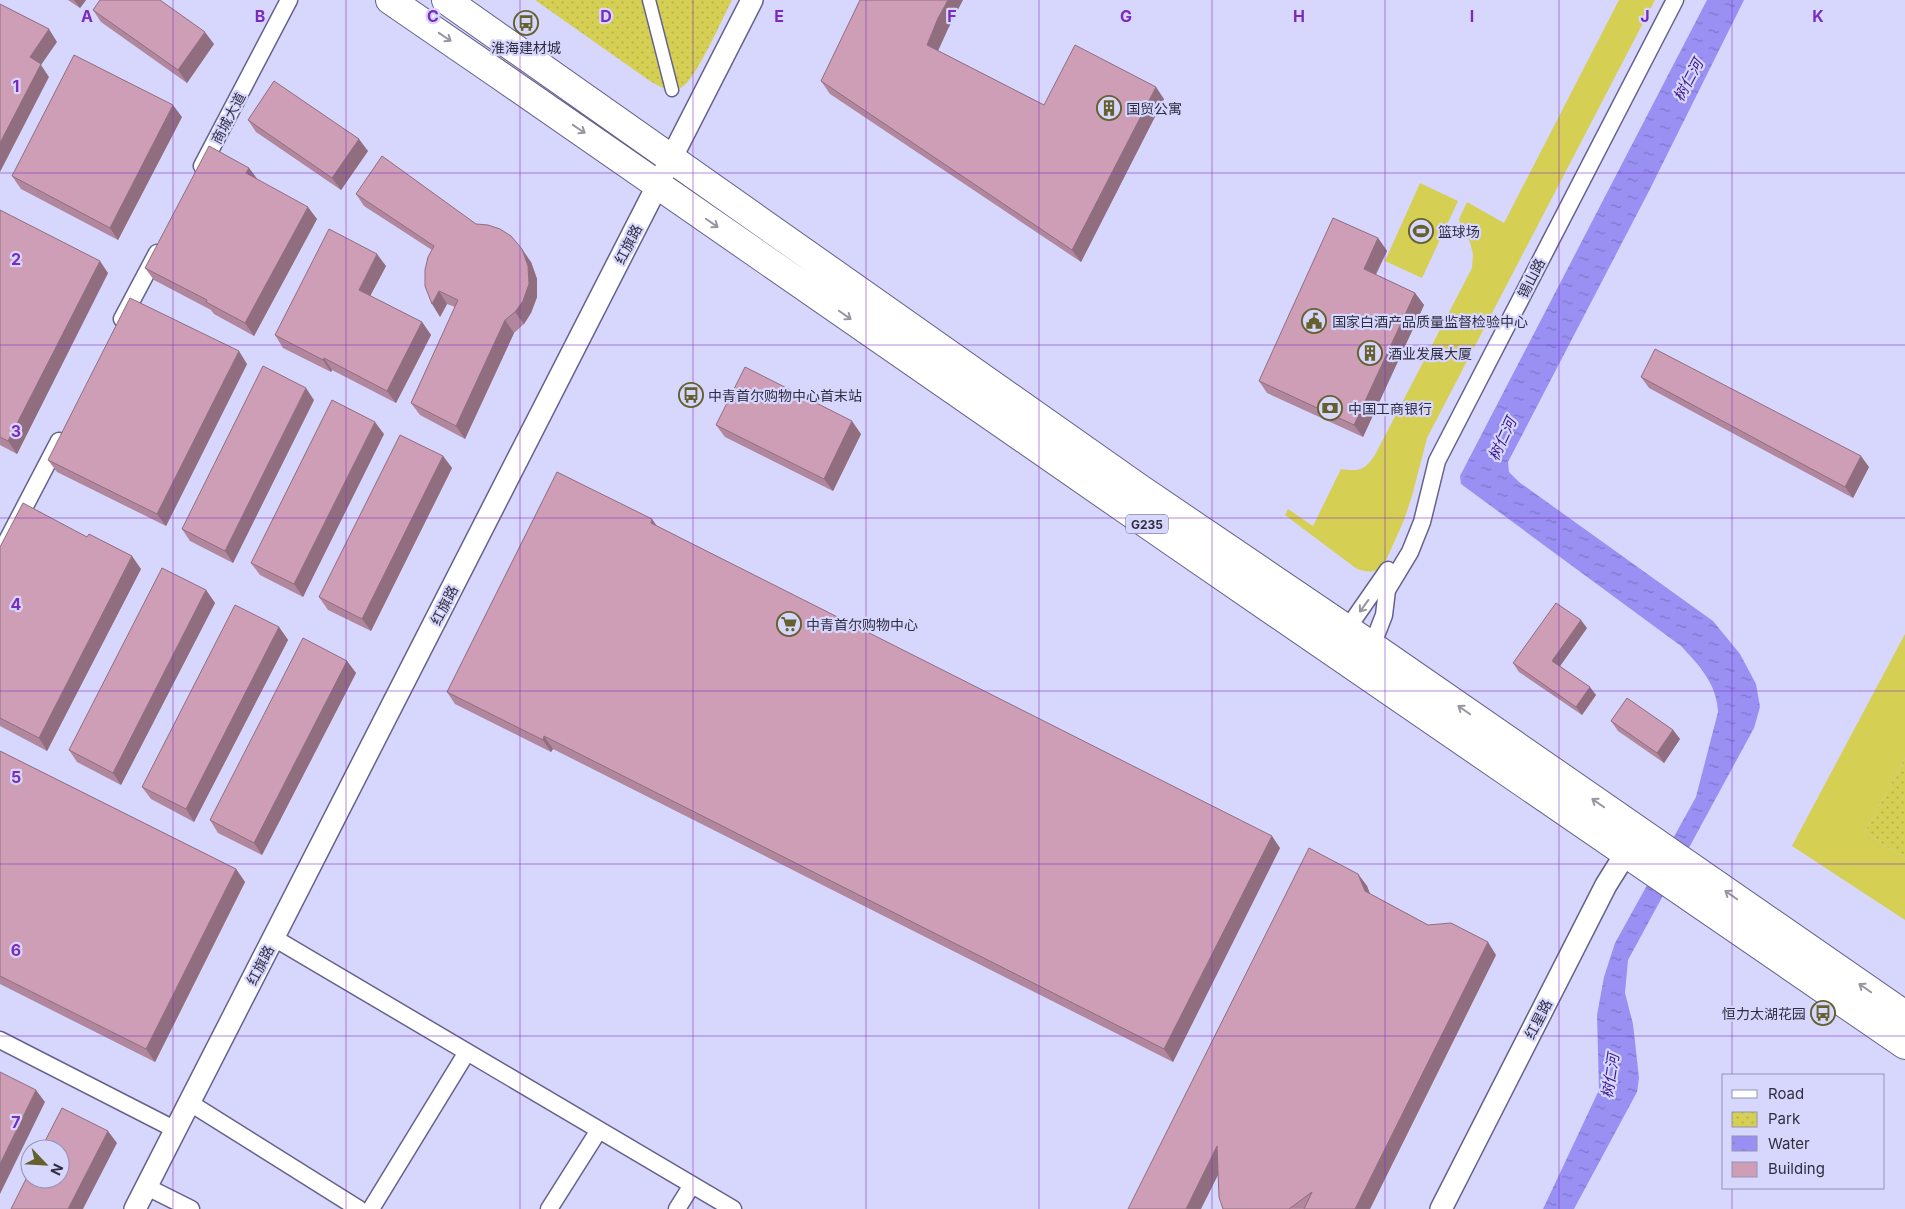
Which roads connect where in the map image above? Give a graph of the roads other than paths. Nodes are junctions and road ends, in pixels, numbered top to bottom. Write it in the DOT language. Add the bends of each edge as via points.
graph roads {
  1 [pos="289,0"];
  2 [pos="390,0"];
  3 [pos="446,0"];
  4 [pos="649,0"];
  5 [pos="752,0"];
  6 [pos="1664,0"];
  7 [pos="1675,0"];
  8 [pos="672,90"];
  9 [pos="672,158"];
  10 [pos="197,177"];
  11 [pos="659,184"];
  12 [pos="166,237"];
  13 [pos="113,337"];
  14 [pos="67,425"];
  15 [pos="0,554"];
  16 [pos="1348,629"];
  17 [pos="1372,646"];
  18 [pos="1633,842"];
  19 [pos="274,938"];
  20 [pos="1905,1015"];
  21 [pos="0,1040"];
  22 [pos="1905,1045"];
  23 [pos="467,1052"];
  24 [pos="190,1103"];
  25 [pos="176,1130"];
  26 [pos="599,1130"];
  27 [pos="692,1185"];
  28 [pos="147,1187"];
  29 [pos="135,1209"];
  30 [pos="191,1209"];
  31 [pos="359,1209"];
  32 [pos="371,1209"];
  33 [pos="549,1209"];
  34 [pos="676,1209"];
  35 [pos="733,1209"];
  36 [pos="1441,1209"];
  1 -- 10 [label="street, 商城大道"];
  2 -- 11 [label="highway, G235, one-way"];
  3 -- 9 [label="highway, G235"];
  4 -- 8 [label="street"];
  5 -- 9 [label="street, 红旗路"];
  6 -- 16 [label="street, 锡山路, one-way" via="1428,457 1415,513 1403,546"];
  7 -- 17 [label="street, 锡山路" via="1436,461 1422,522 1410,552 1387,590 1384,615"];
  9 -- 11 [label="street, 红旗路"];
  9 -- 16 [label="highway, G235" via="1139,488"];
  11 -- 18 [label="highway, G235, one-way" via="1126,509"];
  11 -- 19 [label="street, 红旗路"];
  12 -- 13 [label="street"];
  14 -- 15 [label="street"];
  16 -- 17 [label="highway, G235"];
  18 -- 17 [label="highway, G235, one-way"];
  20 -- 18 [label="highway, G235, one-way"];
  18 -- 22 [label="highway, G235"];
  18 -- 36 [label="street, 红星路" via="1606,885"];
  19 -- 23 [label="street"];
  19 -- 24 [label="street, 红旗路"];
  21 -- 25 [label="street"];
  23 -- 26 [label="street"];
  23 -- 32 [label="street"];
  24 -- 25 [label="street, 红旗路"];
  24 -- 31 [label="street"];
  25 -- 28 [label="street, 红旗路"];
  26 -- 27 [label="street"];
  26 -- 33 [label="street"];
  27 -- 34 [label="street"];
  27 -- 35 [label="street"];
  28 -- 29 [label="street, 红旗路"];
  28 -- 30 [label="street"];
}
